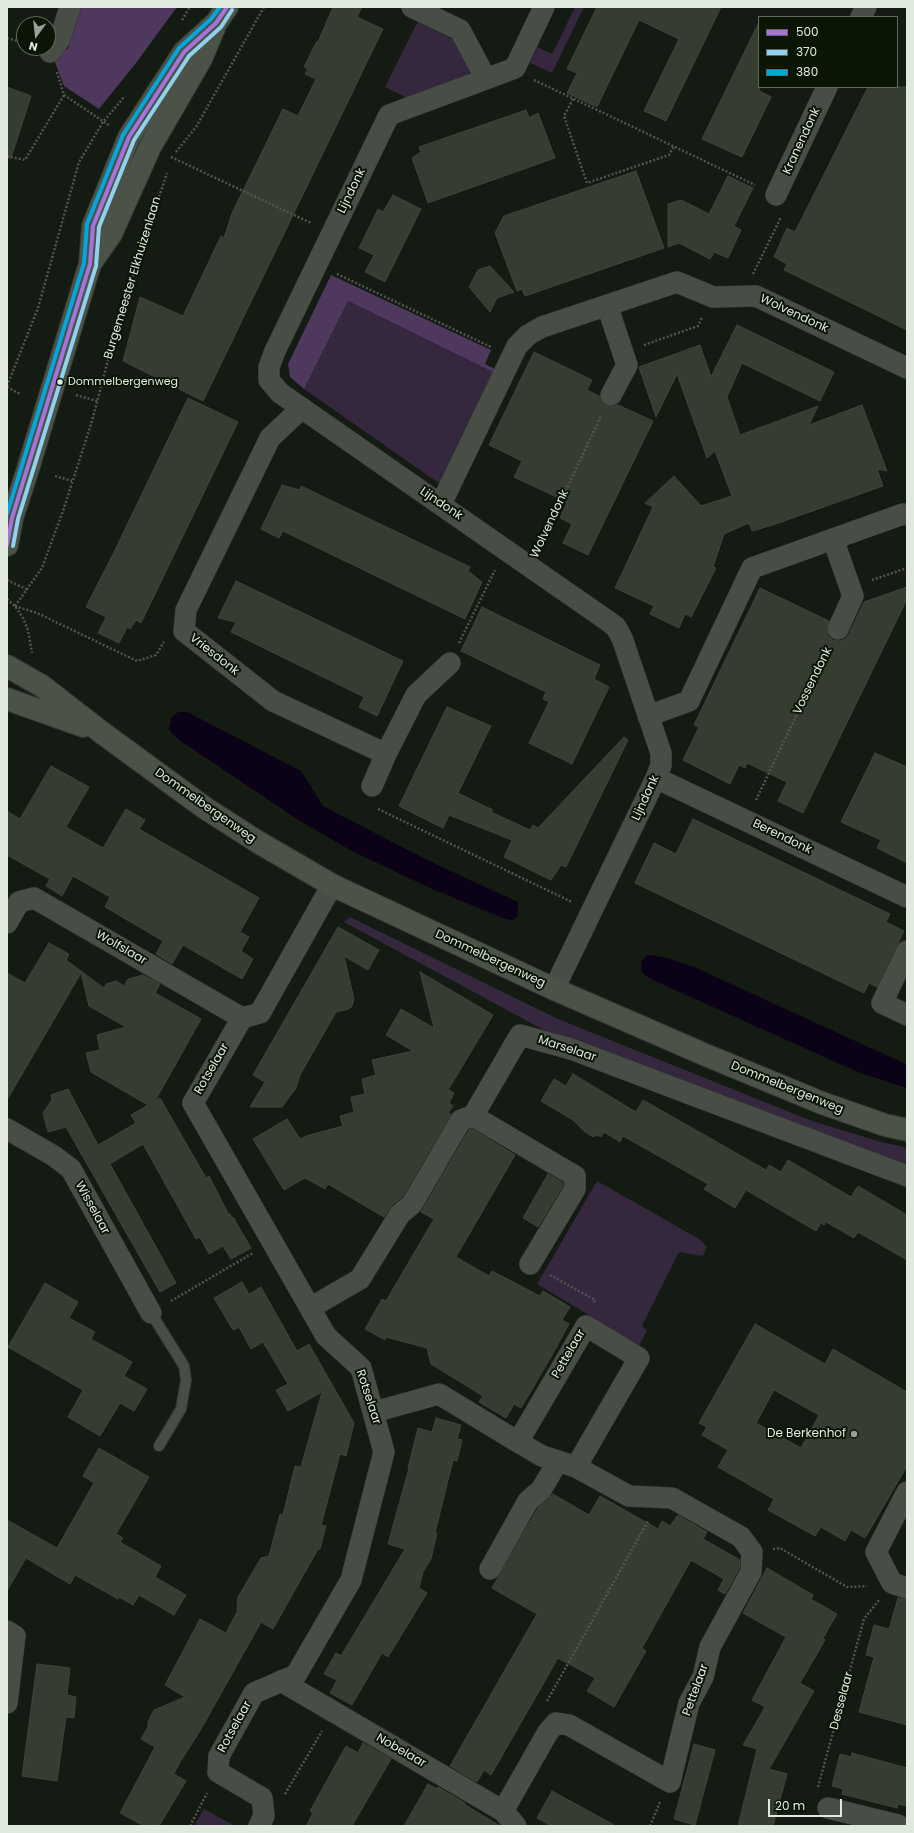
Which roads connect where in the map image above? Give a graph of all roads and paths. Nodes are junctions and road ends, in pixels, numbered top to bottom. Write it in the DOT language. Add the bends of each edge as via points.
graph roads {
  1 [pos="70,7"];
  2 [pos="264,7"];
  3 [pos="412,7"];
  4 [pos="544,7"];
  5 [pos="866,7"];
  6 [pos="221,15"];
  7 [pos="862,16"];
  8 [pos="56,44"];
  9 [pos="511,69"];
  10 [pos="486,79"];
  11 [pos="827,88"];
  12 [pos="64,95"];
  13 [pos="573,99"];
  14 [pos="674,146"];
  15 [pos="7,156"];
  16 [pos="169,165"];
  17 [pos="167,172"];
  18 [pos="776,195"];
  19 [pos="316,264"];
  20 [pos="743,296"];
  21 [pos="713,297"];
  22 [pos="607,305"];
  23 [pos="623,353"];
  24 [pos="511,357"];
  25 [pos="907,368"];
  26 [pos="7,387"];
  27 [pos="20,394"];
  28 [pos="76,395"];
  29 [pos="611,395"];
  30 [pos="97,401"];
  31 [pos="302,408"];
  32 [pos="54,476"];
  33 [pos="72,481"];
  34 [pos="440,504"];
  35 [pos="907,515"];
  36 [pos="9,522"];
  37 [pos="833,539"];
  38 [pos="7,545"];
  39 [pos="505,548"];
  40 [pos="530,566"];
  41 [pos="907,568"];
  42 [pos="7,580"];
  43 [pos="851,588"];
  44 [pos="28,590"];
  45 [pos="7,599"];
  46 [pos="15,606"];
  47 [pos="838,629"];
  48 [pos="184,631"];
  49 [pos="450,663"];
  50 [pos="7,666"];
  51 [pos="7,699"];
  52 [pos="648,716"];
  53 [pos="101,732"];
  54 [pos="386,754"];
  55 [pos="656,778"];
  56 [pos="372,786"];
  57 [pos="746,820"];
  58 [pos="332,885"];
  59 [pos="907,897"];
  60 [pos="590,911"];
  61 [pos="7,923"];
  62 [pos="907,951"];
  63 [pos="554,989"];
  64 [pos="907,1015"];
  65 [pos="242,1018"];
  66 [pos="467,1118"];
  67 [pos="7,1128"];
  68 [pos="907,1130"];
  69 [pos="907,1176"];
  70 [pos="272,1241"];
  71 [pos="530,1264"];
  72 [pos="310,1308"];
  73 [pos="151,1313"];
  74 [pos="586,1326"];
  75 [pos="374,1412"];
  76 [pos="518,1442"];
  77 [pos="160,1446"];
  78 [pos="567,1464"];
  79 [pos="907,1492"];
  80 [pos="661,1497"];
  81 [pos="752,1552"];
  82 [pos="490,1569"];
  83 [pos="899,1586"];
  84 [pos="7,1631"];
  85 [pos="281,1681"];
  86 [pos="7,1703"];
  87 [pos="333,1711"];
  88 [pos="556,1723"];
  89 [pos="218,1772"];
  90 [pos="817,1790"];
  91 [pos="828,1808"];
  92 [pos="510,1818"];
  93 [pos="262,1821"];
  94 [pos="190,1826"];
  95 [pos="898,1826"];
  1 -- 8 [label="street"];
  2 -- 16 [label="path" via="196,127"];
  3 -- 10 [label="street" via="460,30"];
  4 -- 9 [label="street" via="515,68"];
  5 -- 7 [label="street"];
  6 -- 36 [label="street" via="201,59 150,147 111,234 90,264 27,472"];
  9 -- 10 [label="street, Lijndonk"];
  9 -- 13 [label="path"];
  10 -- 19 [label="street, Lijndonk" via="389,115"];
  11 -- 18 [label="street, Kranendonk"];
  12 -- 15 [label="path" via="25,160"];
  13 -- 14 [label="path"];
  13 -- 14 [label="path" via="564,116 587,183 669,155"];
  14 -- 18 [label="path"];
  17 -- 30 [label="path, Burgemeester Elkhuizenlaan" via="119,318"];
  18 -- 20 [label="path" via="788,200"];
  19 -- 24 [label="path"];
  19 -- 31 [label="street, Lijndonk" via="268,367 269,380 280,393"];
  20 -- 21 [label="street, Wolvendonk"];
  20 -- 25 [label="street, Wolvendonk" via="756,296"];
  21 -- 22 [label="street, Wolvendonk" via="677,282"];
  21 -- 23 [label="path" via="698,326"];
  22 -- 23 [label="street"];
  22 -- 24 [label="street, Wolvendonk" via="542,327 528,335"];
  23 -- 29 [label="street" via="627,365"];
  24 -- 34 [label="street, Wolvendonk"];
  26 -- 27 [label="path"];
  28 -- 30 [label="path"];
  29 -- 40 [label="path, Wolvendonk"];
  30 -- 33 [label="path, Burgemeester Elkhuizenlaan"];
  31 -- 34 [label="street, Lijndonk"];
  31 -- 48 [label="street, Vriesdonk" via="270,438 186,610"];
  32 -- 33 [label="path"];
  33 -- 44 [label="path, Burgemeester Elkhuizenlaan" via="42,568"];
  34 -- 39 [label="street, Lijndonk"];
  35 -- 37 [label="street" via="903,514"];
  36 -- 38 [label="street"];
  37 -- 43 [label="street"];
  37 -- 52 [label="street" via="752,568 688,701"];
  39 -- 40 [label="street, Lijndonk"];
  39 -- 49 [label="path"];
  40 -- 52 [label="street, Lijndonk" via="616,626"];
  41 -- 43 [label="path"];
  42 -- 44 [label="path"];
  43 -- 47 [label="street" via="853,596"];
  44 -- 46 [label="path, Burgemeester Elkhuizenlaan"];
  45 -- 46 [label="path"];
  46 -- 48 [label="path" via="37,613 137,661 156,655 163,643"];
  47 -- 57 [label="path, Vossendonk"];
  48 -- 54 [label="street, Vriesdonk" via="273,701"];
  49 -- 54 [label="street" via="416,695"];
  50 -- 53 [label="street, Dommelbergenweg" via="42,686"];
  51 -- 53 [label="street, Dommelbergenweg"];
  52 -- 55 [label="street, Lijndonk" via="661,753 661,765"];
  53 -- 58 [label="street, Dommelbergenweg" via="205,808"];
  54 -- 56 [label="street"];
  55 -- 57 [label="street, Berendonk"];
  55 -- 60 [label="street, Lijndonk"];
  56 -- 60 [label="path" via="373,807"];
  57 -- 59 [label="street, Berendonk"];
  58 -- 63 [label="street, Dommelbergenweg"];
  58 -- 65 [label="street" via="260,1013"];
  60 -- 63 [label="street, Lijndonk"];
  61 -- 65 [label="street, Wolfslaar" via="19,902 34,898"];
  62 -- 64 [label="street" via="882,1003"];
  63 -- 68 [label="street, Dommelbergenweg" via="822,1103"];
  65 -- 70 [label="street, Rotselaar" via="193,1103"];
  66 -- 69 [label="street, Marselaar" via="520,1035 571,1049"];
  66 -- 71 [label="street" via="575,1176 575,1189"];
  66 -- 72 [label="street, Marselaar" via="412,1204 400,1214 360,1279"];
  67 -- 73 [label="street, Wisselaar" via="71,1169"];
  70 -- 72 [label="street, Rotselaar"];
  70 -- 73 [label="path"];
  71 -- 74 [label="path" via="595,1300"];
  72 -- 75 [label="street, Rotselaar" via="326,1336 361,1368"];
  73 -- 77 [label="lane" via="184,1366 186,1380 181,1409"];
  74 -- 76 [label="street, Pettelaar"];
  74 -- 78 [label="street, Pettelaar" via="639,1358"];
  75 -- 76 [label="street" via="439,1394"];
  75 -- 85 [label="street, Rotselaar" via="384,1452 351,1580 296,1675"];
  76 -- 78 [label="street" via="542,1456"];
  78 -- 80 [label="street" via="628,1496"];
  78 -- 82 [label="street, Pettelaar" via="528,1501"];
  79 -- 83 [label="street" via="876,1552"];
  80 -- 81 [label="street" via="672,1498 741,1537"];
  80 -- 88 [label="path" via="546,1702"];
  81 -- 83 [label="path" via="780,1548 847,1587"];
  81 -- 88 [label="street, Pettelaar" via="751,1572 710,1647 703,1677 689,1703 670,1782 569,1725"];
  83 -- 90 [label="path, Desselaar" via="864,1620"];
  84 -- 86 [label="street" via="15,1636"];
  85 -- 87 [label="street, Nobelaar"];
  85 -- 89 [label="street, Rotselaar" via="254,1693 219,1756"];
  87 -- 92 [label="street, Nobelaar"];
  87 -- 93 [label="path" via="282,1798"];
  88 -- 92 [label="street" via="548,1732"];
  89 -- 93 [label="street" via="262,1798"];
  89 -- 94 [label="path"];
  91 -- 95 [label="street"];
}
